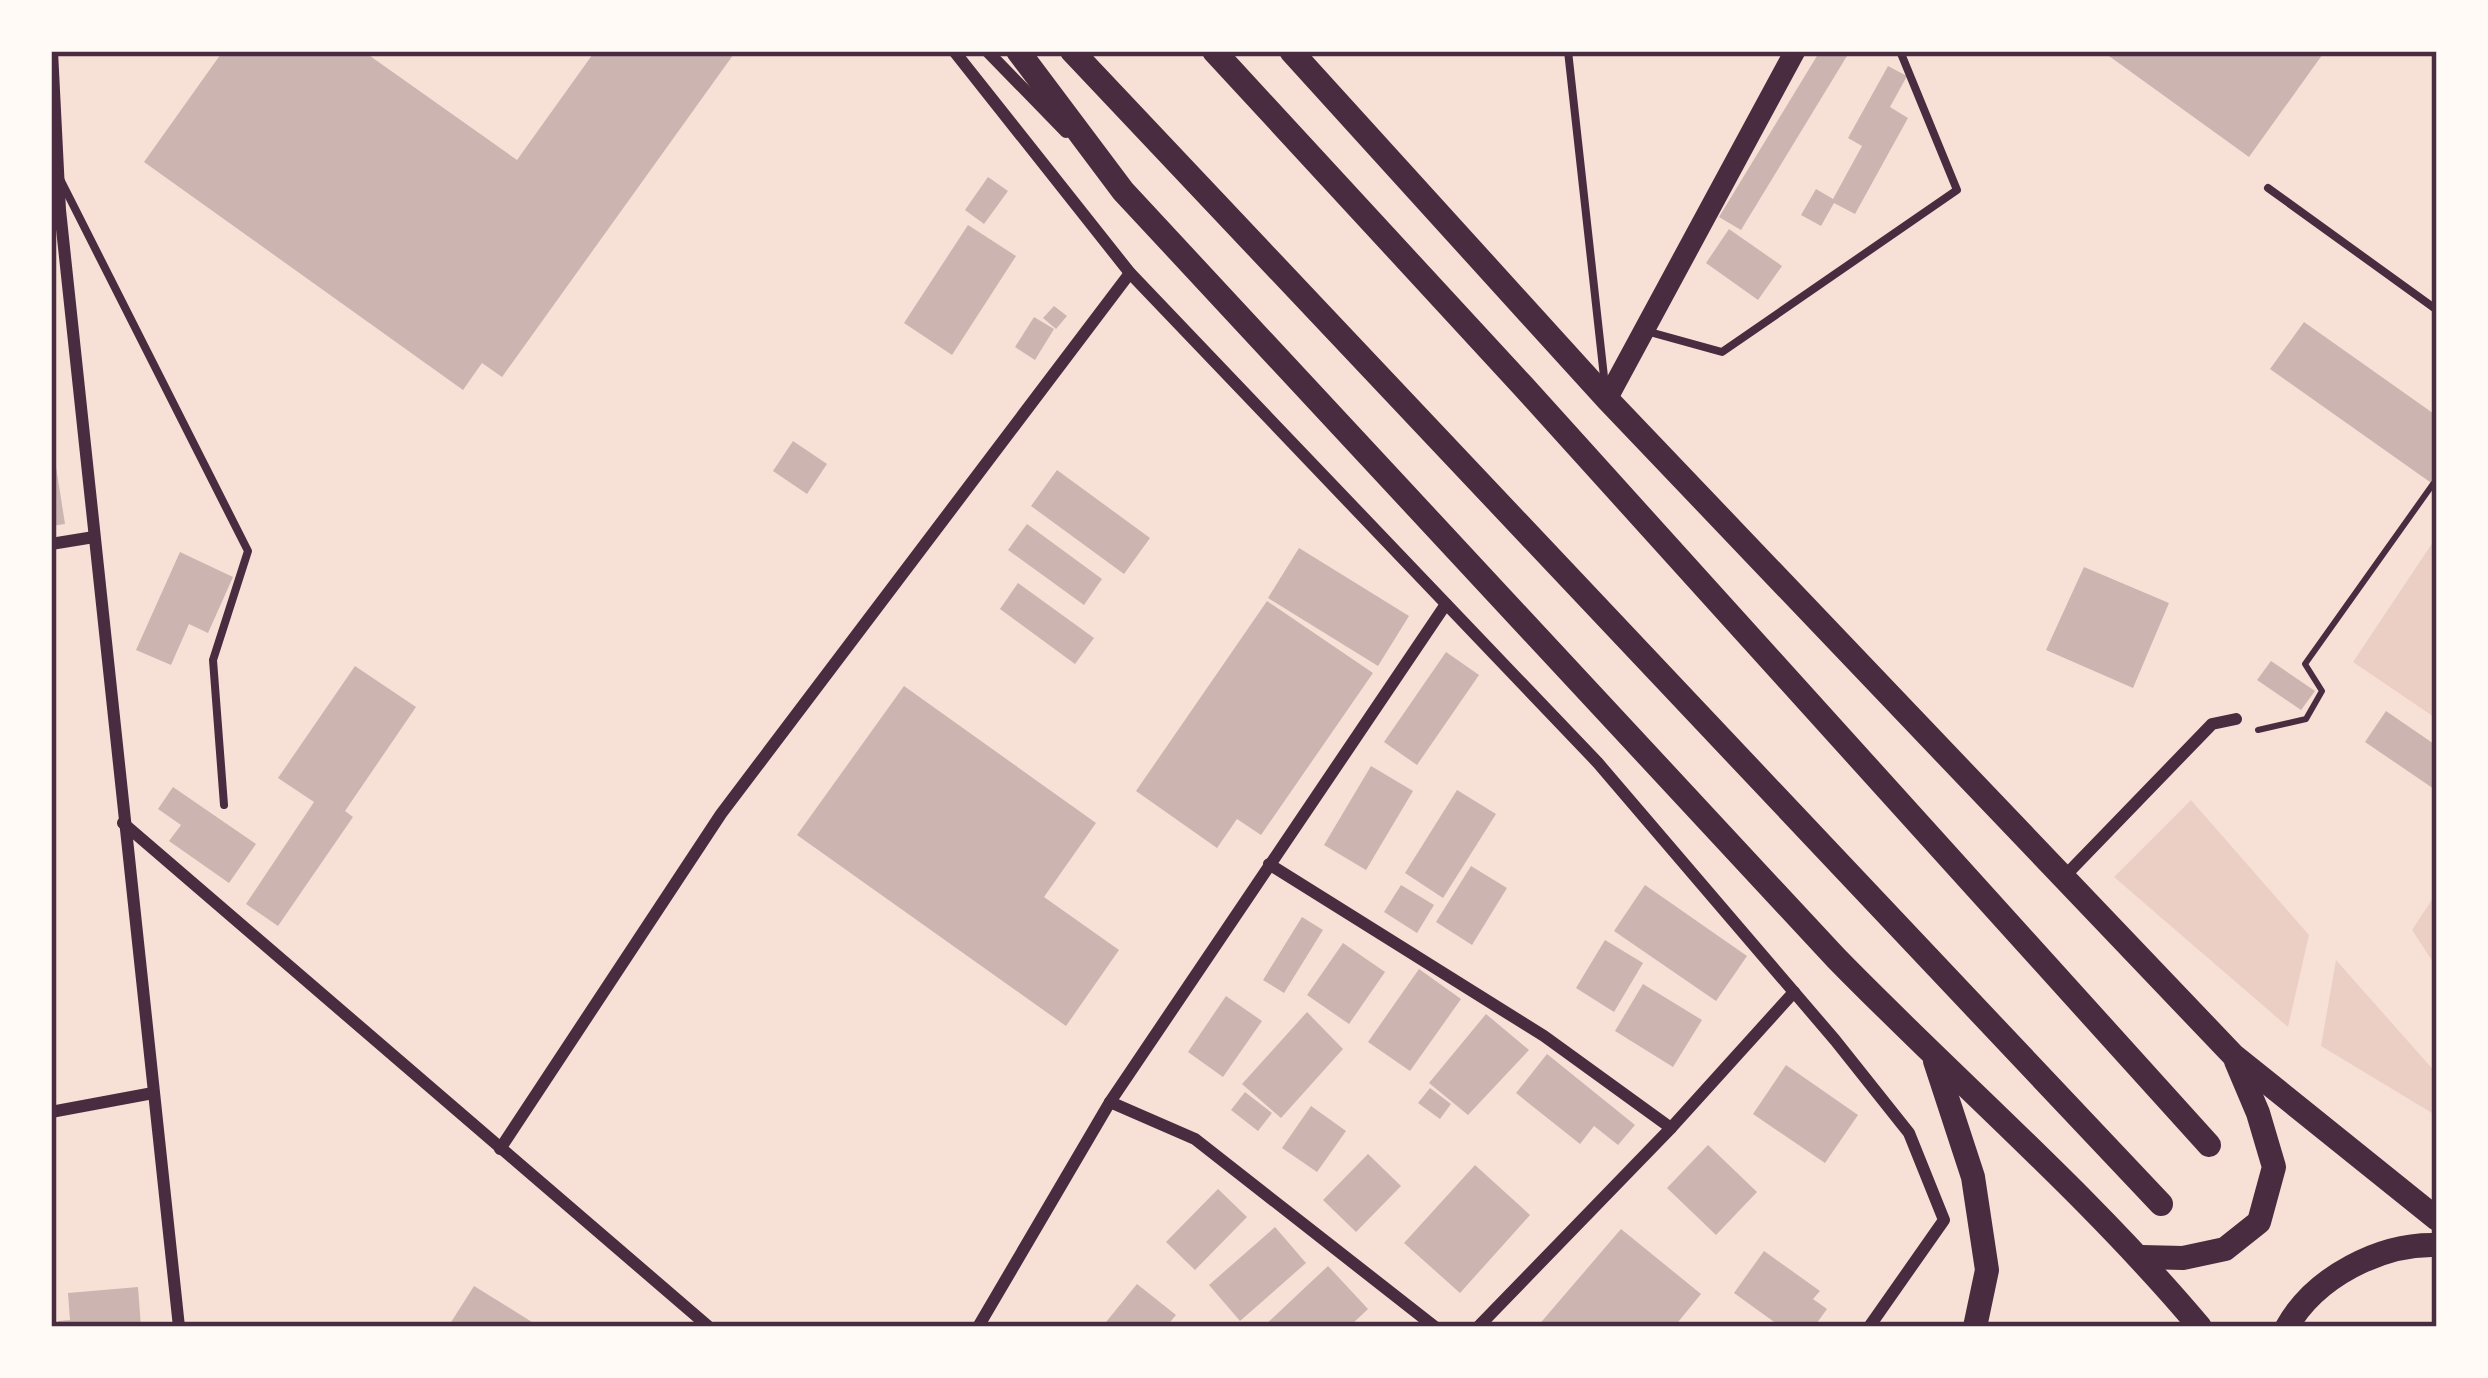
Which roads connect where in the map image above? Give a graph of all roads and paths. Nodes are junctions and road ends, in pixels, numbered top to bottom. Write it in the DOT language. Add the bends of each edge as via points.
graph roads {
  1 [pos="52,51"];
  2 [pos="955,51"];
  3 [pos="987,51"];
  4 [pos="1018,51"];
  5 [pos="1072,51"];
  6 [pos="1214,51"];
  7 [pos="1291,51"];
  8 [pos="1568,51"];
  9 [pos="1796,51"];
  10 [pos="1900,51"];
  11 [pos="58,176"];
  12 [pos="2268,188"];
  13 [pos="1123,191"];
  14 [pos="1130,273"];
  15 [pos="2437,310"];
  16 [pos="1644,331"];
  17 [pos="1607,399"];
  18 [pos="2433,484"];
  19 [pos="94,537"];
  20 [pos="51,544"];
  21 [pos="1446,604"];
  22 [pos="2236,719"];
  23 [pos="2258,730"];
  24 [pos="224,805"];
  25 [pos="123,823"];
  26 [pos="1269,864"];
  27 [pos="2062,879"];
  28 [pos="1794,992"];
  29 [pos="2233,1055"];
  30 [pos="1934,1059"];
  31 [pos="153,1093"];
  32 [pos="1111,1102"];
  33 [pos="51,1112"];
  34 [pos="1671,1128"];
  35 [pos="2209,1145"];
  36 [pos="500,1149"];
  37 [pos="2161,1204"];
  38 [pos="2437,1219"];
  39 [pos="2437,1245"];
  40 [pos="2141,1257"];
  41 [pos="982,1321"];
  42 [pos="179,1327"];
  43 [pos="709,1327"];
  44 [pos="1000,1327"];
  45 [pos="1435,1327"];
  46 [pos="1478,1327"];
  47 [pos="1869,1327"];
  48 [pos="1975,1327"];
  49 [pos="2200,1327"];
  50 [pos="2287,1327"];
  1 -- 11 [label="street"];
  2 -- 14 [label="street"];
  3 -- 13 [label="street"];
  4 -- 13 [label="highway"];
  5 -- 37 [label="highway"];
  6 -- 35 [label="highway"];
  7 -- 17 [label="highway"];
  8 -- 17 [label="lane"];
  9 -- 16 [label="main road"];
  10 -- 16 [label="lane" via="1958,190 1722,352"];
  11 -- 19 [label="street"];
  11 -- 24 [label="lane" via="248,551 213,660"];
  12 -- 15 [label="lane"];
  13 -- 30 [label="highway"];
  14 -- 21 [label="street"];
  14 -- 36 [label="street" via="721,814"];
  16 -- 17 [label="main road"];
  17 -- 27 [label="highway"];
  18 -- 23 [label="path" via="2305,664 2322,692 2306,719"];
  19 -- 20 [label="street"];
  19 -- 25 [label="street"];
  21 -- 26 [label="street"];
  21 -- 28 [label="street" via="1598,763"];
  22 -- 27 [label="street" via="2212,724"];
  25 -- 31 [label="street"];
  25 -- 36 [label="street"];
  26 -- 32 [label="street"];
  26 -- 34 [label="street" via="1544,1036"];
  27 -- 29 [label="highway"];
  28 -- 34 [label="street"];
  28 -- 47 [label="street" via="1910,1133 1944,1220"];
  29 -- 38 [label="highway"];
  29 -- 40 [label="highway" via="2274,1167 2259,1222 2225,1249"];
  30 -- 40 [label="highway"];
  30 -- 48 [label="highway" via="1973,1177 1987,1270"];
  31 -- 33 [label="street"];
  31 -- 42 [label="street"];
  32 -- 41 [label="street"];
  32 -- 45 [label="street" via="1195,1139"];
  34 -- 46 [label="street"];
  36 -- 43 [label="street"];
  39 -- 50 [label="highway" via="2372,1256 2328,1281"];
  40 -- 49 [label="highway"];
  41 -- 44 [label="street"];
}
